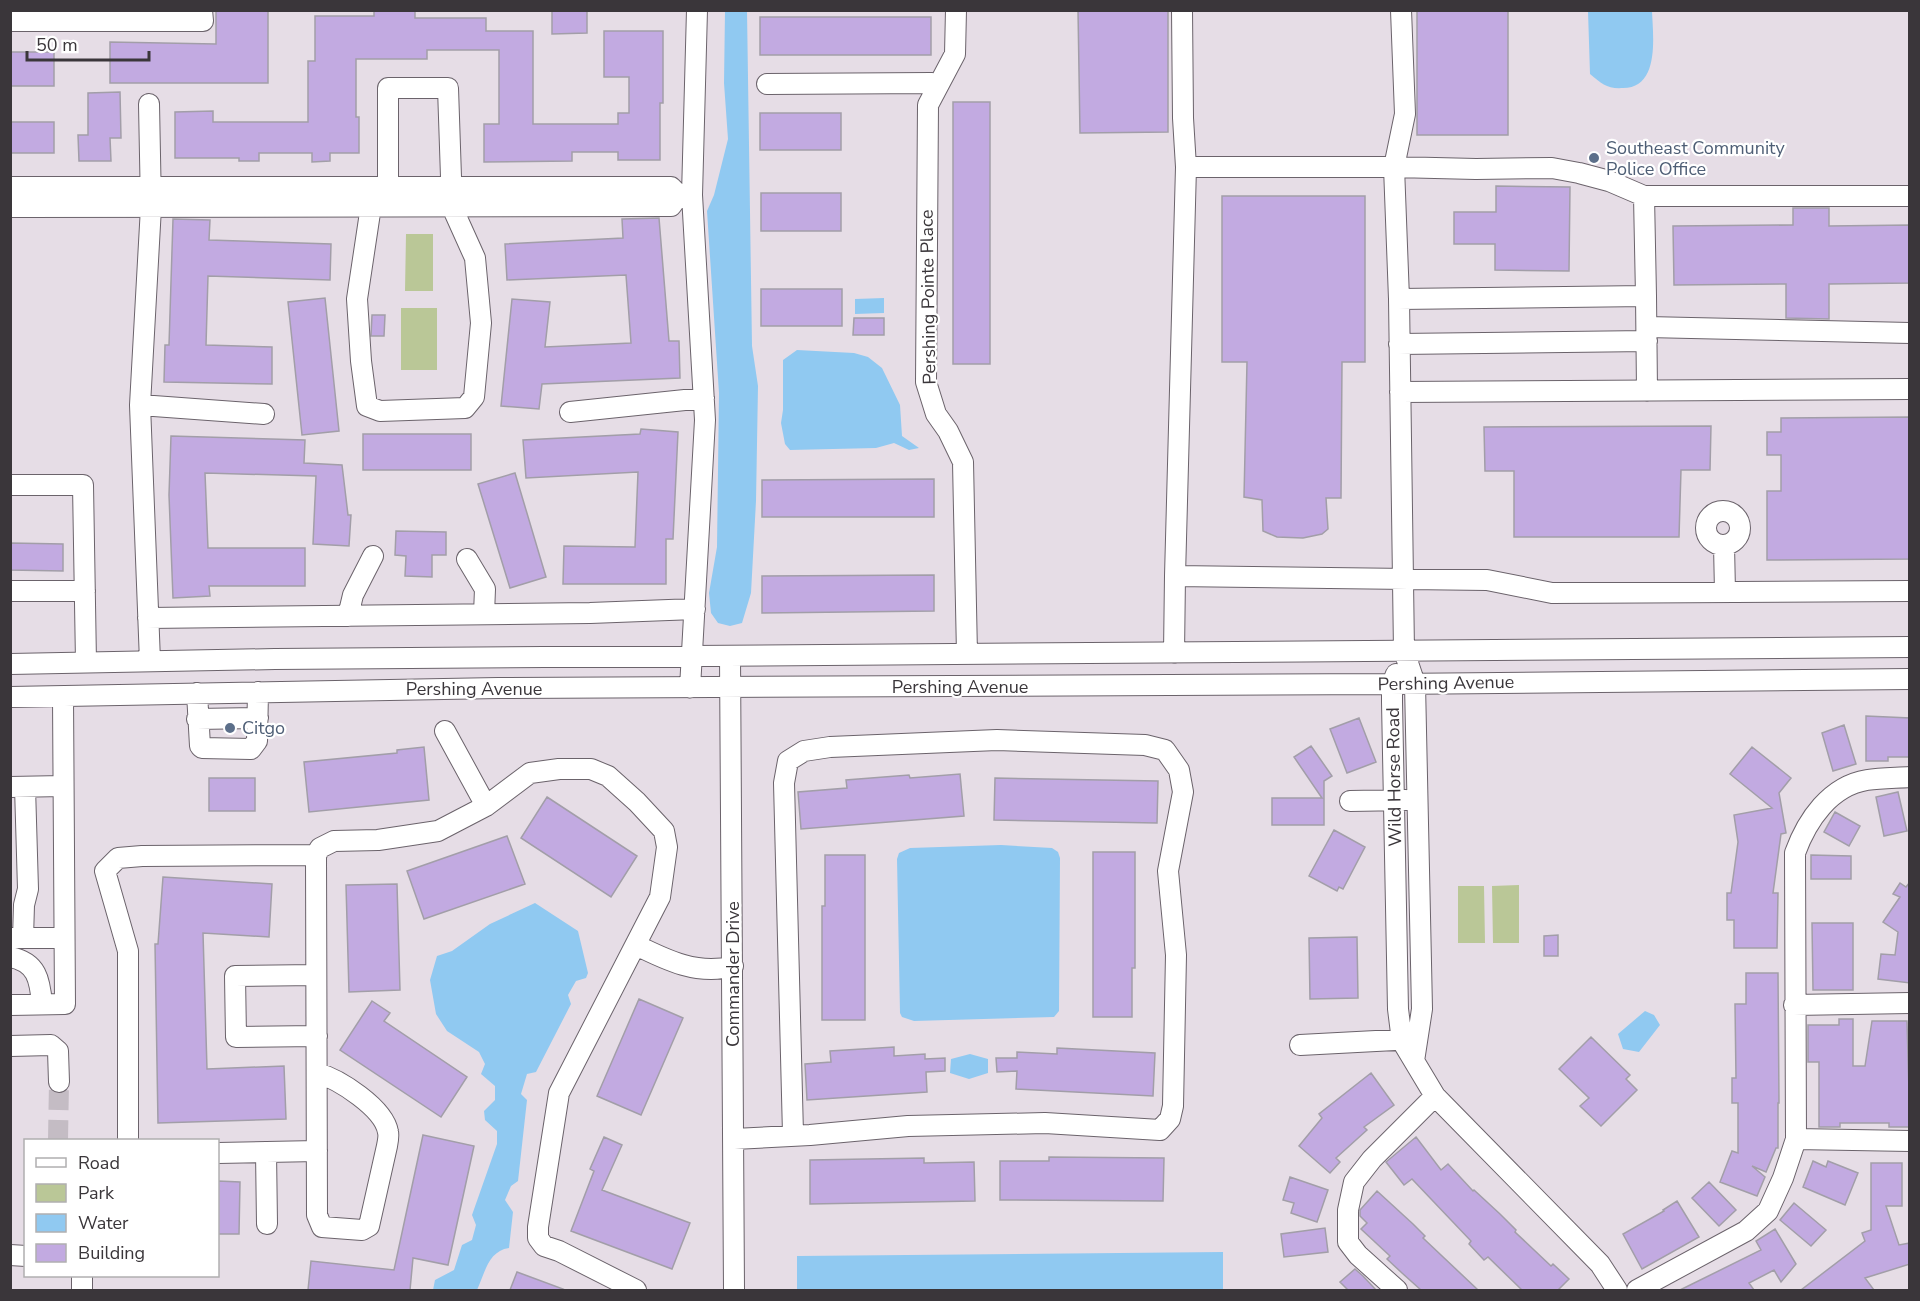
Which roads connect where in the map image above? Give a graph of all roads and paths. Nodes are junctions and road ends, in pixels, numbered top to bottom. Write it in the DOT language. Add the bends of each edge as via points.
graph roads {
  1 [pos="202,10"];
  2 [pos="697,10"];
  3 [pos="956,10"];
  4 [pos="1182,10"];
  5 [pos="1401,10"];
  6 [pos="123,16"];
  7 [pos="10,21"];
  8 [pos="767,84"];
  9 [pos="935,92"];
  10 [pos="149,104"];
  11 [pos="1186,167"];
  12 [pos="1394,167"];
  13 [pos="10,187"];
  14 [pos="150,187"];
  15 [pos="686,195"];
  16 [pos="1644,196"];
  17 [pos="1910,196"];
  18 [pos="452,197"];
  19 [pos="383,199"];
  20 [pos="10,207"];
  21 [pos="151,207"];
  22 [pos="1646,296"];
  23 [pos="1399,299"];
  24 [pos="1910,333"];
  25 [pos="1647,334"];
  26 [pos="1400,344"];
  27 [pos="1910,389"];
  28 [pos="1647,391"];
  29 [pos="1400,392"];
  30 [pos="704,398"];
  31 [pos="140,405"];
  32 [pos="570,412"];
  33 [pos="264,414"];
  34 [pos="10,485"];
  35 [pos="1724,545"];
  36 [pos="373,556"];
  37 [pos="467,559"];
  38 [pos="1175,576"];
  39 [pos="1404,579"];
  40 [pos="10,591"];
  41 [pos="85,591"];
  42 [pos="1910,591"];
  43 [pos="1725,592"];
  44 [pos="694,609"];
  45 [pos="484,614"];
  46 [pos="348,616"];
  47 [pos="148,618"];
  48 [pos="1910,647"];
  49 [pos="1404,651"];
  50 [pos="1174,653"];
  51 [pos="967,654"];
  52 [pos="692,657"];
  53 [pos="730,657"];
  54 [pos="150,661"];
  55 [pos="86,662"];
  56 [pos="10,664"];
  57 [pos="1910,679"];
  58 [pos="1392,684"];
  59 [pos="1415,684"];
  60 [pos="690,688"];
  61 [pos="730,688"];
  62 [pos="258,692"];
  63 [pos="197,693"];
  64 [pos="10,697"];
  65 [pos="63,697"];
  66 [pos="258,718"];
  67 [pos="197,719"];
  68 [pos="445,731"];
  69 [pos="1910,777"];
  70 [pos="63,786"];
  71 [pos="18,787"];
  72 [pos="1394,800"];
  73 [pos="1418,800"];
  74 [pos="1350,801"];
  75 [pos="486,806"];
  76 [pos="316,855"];
  77 [pos="17,905"];
  78 [pos="64,938"];
  79 [pos="636,945"];
  80 [pos="13,949"];
  81 [pos="733,966"];
  82 [pos="316,975"];
  83 [pos="1910,1003"];
  84 [pos="42,1004"];
  85 [pos="10,1005"];
  86 [pos="1794,1005"];
  87 [pos="317,1036"];
  88 [pos="1410,1040"];
  89 [pos="1300,1045"];
  90 [pos="10,1046"];
  91 [pos="317,1073"];
  92 [pos="59,1082"];
  93 [pos="1436,1096"];
  94 [pos="802,1134"];
  95 [pos="128,1139"];
  96 [pos="734,1139"];
  97 [pos="1796,1139"];
  98 [pos="1910,1141"];
  99 [pos="317,1151"];
  100 [pos="266,1152"];
  101 [pos="219,1153"];
  102 [pos="267,1224"];
  103 [pos="636,1290"];
  104 [pos="734,1290"];
  105 [pos="1397,1290"];
  106 [pos="1617,1290"];
  107 [pos="1637,1290"];
  1 -- 6 [label="street" via="203,21"];
  2 -- 15 [label="street"];
  3 -- 9 [label="street, Pershing Pointe Place" via="954,54"];
  4 -- 11 [label="street"];
  5 -- 12 [label="street" via="1405,114"];
  6 -- 7 [label="street"];
  8 -- 9 [label="street" via="932,83"];
  9 -- 51 [label="street, Pershing Pointe Place" via="928,105 926,382 936,414 963,462"];
  10 -- 14 [label="street"];
  11 -- 12 [label="street"];
  11 -- 38 [label="street"];
  12 -- 16 [label="street" via="1552,168 1599,178"];
  12 -- 23 [label="street"];
  13 -- 14 [label="street"];
  14 -- 19 [label="street"];
  14 -- 21 [label="street"];
  15 -- 18 [label="street" via="671,207"];
  15 -- 30 [label="street"];
  16 -- 17 [label="street"];
  16 -- 22 [label="street"];
  18 -- 19 [label="street"];
  18 -- 19 [label="street" via="448,88 388,88"];
  18 -- 19 [label="street" via="475,258 480,323 474,397 465,408 380,411 368,406 360,361 357,299"];
  19 -- 21 [label="street"];
  20 -- 21 [label="street"];
  21 -- 31 [label="street"];
  22 -- 23 [label="street"];
  22 -- 25 [label="street"];
  23 -- 26 [label="street"];
  24 -- 25 [label="street"];
  25 -- 26 [label="street"];
  25 -- 28 [label="street"];
  26 -- 29 [label="street"];
  27 -- 28 [label="street"];
  28 -- 29 [label="street"];
  29 -- 39 [label="street"];
  30 -- 32 [label="street"];
  30 -- 44 [label="street"];
  31 -- 33 [label="street"];
  31 -- 47 [label="street"];
  34 -- 41 [label="street" via="83,485"];
  35 -- 43 [label="street"];
  36 -- 46 [label="street" via="353,595"];
  37 -- 45 [label="street" via="485,590"];
  38 -- 39 [label="street"];
  38 -- 50 [label="street"];
  39 -- 43 [label="street" via="1487,580 1552,594"];
  39 -- 49 [label="street"];
  40 -- 41 [label="street"];
  41 -- 55 [label="street"];
  42 -- 43 [label="street"];
  44 -- 45 [label="street"];
  44 -- 52 [label="street"];
  45 -- 46 [label="street"];
  46 -- 47 [label="street"];
  47 -- 54 [label="street"];
  48 -- 49 [label="street, Pershing Avenue"];
  49 -- 50 [label="street, Pershing Avenue"];
  49 -- 58 [label="street, Wild Horse Road"];
  49 -- 59 [label="street, Wild Horse Road"];
  50 -- 51 [label="street, Pershing Avenue"];
  51 -- 53 [label="street, Pershing Avenue"];
  52 -- 53 [label="street, Pershing Avenue"];
  52 -- 54 [label="street, Pershing Avenue"];
  52 -- 60 [label="street"];
  53 -- 61 [label="street, Commander Drive"];
  54 -- 55 [label="street, Pershing Avenue"];
  55 -- 56 [label="street, Pershing Avenue"];
  57 -- 59 [label="street, Pershing Avenue"];
  58 -- 59 [label="street, Pershing Avenue"];
  58 -- 61 [label="street, Pershing Avenue"];
  58 -- 72 [label="street, Wild Horse Road"];
  59 -- 73 [label="street, Wild Horse Road"];
  60 -- 61 [label="street, Pershing Avenue"];
  60 -- 62 [label="street, Pershing Avenue"];
  61 -- 81 [label="street, Commander Drive"];
  62 -- 63 [label="street, Pershing Avenue"];
  62 -- 66 [label="street"];
  63 -- 65 [label="street, Pershing Avenue"];
  63 -- 67 [label="street"];
  64 -- 65 [label="street, Pershing Avenue"];
  65 -- 70 [label="street"];
  66 -- 67 [label="street"];
  66 -- 67 [label="street" via="257,741 250,749 202,748"];
  68 -- 75 [label="street"];
  69 -- 86 [label="street" via="1865,780 1840,790 1818,808 1801,836 1795,853"];
  70 -- 71 [label="street"];
  70 -- 78 [label="street"];
  71 -- 77 [label="street" via="28,889"];
  72 -- 73 [label="street"];
  72 -- 74 [label="street"];
  72 -- 88 [label="street, Wild Horse Road" via="1398,1008"];
  73 -- 88 [label="street, Wild Horse Road" via="1422,1008"];
  75 -- 76 [label="street" via="438,831 378,840 334,841 320,848"];
  75 -- 79 [label="street" via="530,773 559,769 591,769 608,776 637,802 664,831 667,847 660,897"];
  76 -- 82 [label="street"];
  76 -- 95 [label="street" via="142,856 118,858 105,870 128,951"];
  77 -- 80 [label="street"];
  78 -- 80 [label="street"];
  78 -- 84 [label="street" via="65,1004"];
  79 -- 81 [label="street" via="690,967 719,970"];
  79 -- 103 [label="street" via="559,1093 538,1238 544,1246"];
  80 -- 84 [label="street" via="35,972"];
  81 -- 96 [label="street, Commander Drive"];
  82 -- 87 [label="street"];
  82 -- 87 [label="street" via="235,976 236,1037"];
  83 -- 86 [label="street"];
  84 -- 85 [label="street"];
  86 -- 97 [label="street"];
  87 -- 91 [label="street"];
  88 -- 89 [label="street"];
  88 -- 93 [label="street, Wild Horse Road" via="1414,1061"];
  90 -- 92 [label="street" via="51,1046 58,1051"];
  91 -- 99 [label="street"];
  91 -- 99 [label="street" via="338,1082 377,1111 388,1133 369,1226 362,1230 322,1227 317,1215"];
  93 -- 105 [label="street" via="1354,1182 1348,1210 1348,1242"];
  93 -- 106 [label="street, Wild Horse Road" via="1600,1264"];
  94 -- 94 [label="street" via="908,1126 1045,1123 1160,1130 1170,1119 1173,1106 1176,955 1168,871 1183,792 1179,770 1165,750 1145,745 997,740 831,747 804,751 788,761 784,783 792,1090"];
  94 -- 96 [label="street"];
  96 -- 104 [label="street, Commander Drive"];
  97 -- 98 [label="street"];
  97 -- 107 [label="street" via="1768,1211 1746,1231"];
  99 -- 100 [label="street"];
  100 -- 101 [label="street"];
  100 -- 102 [label="street"];
}
